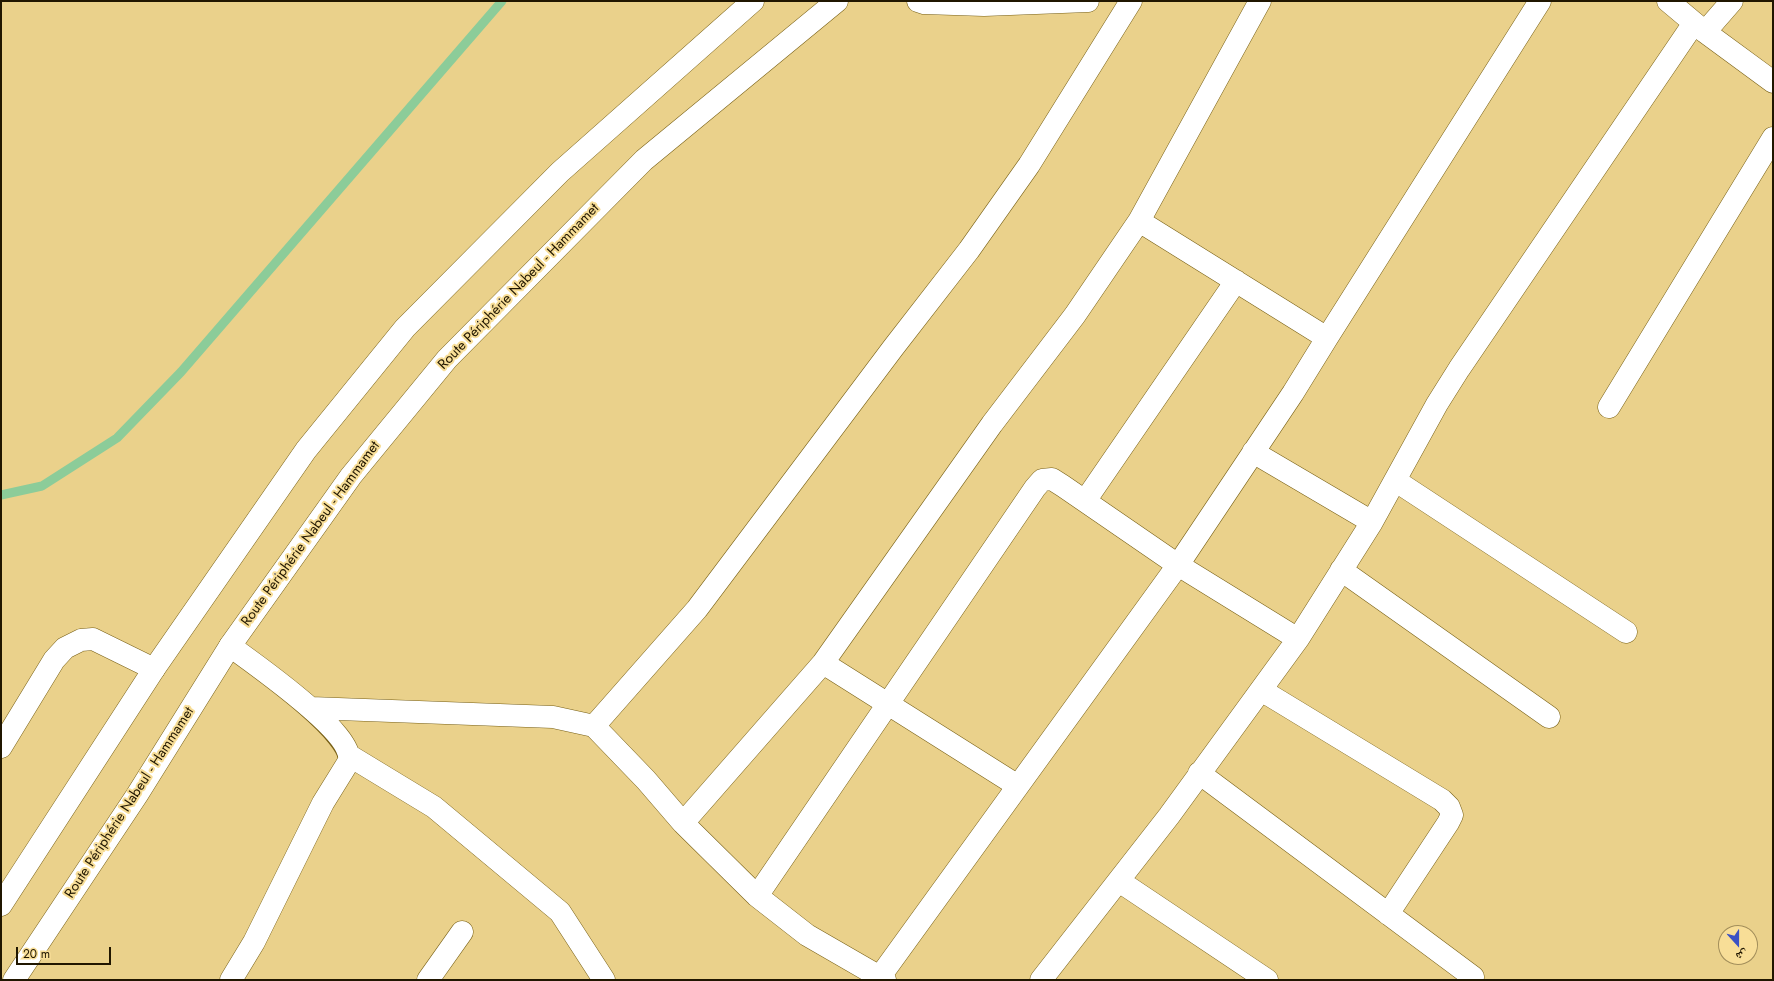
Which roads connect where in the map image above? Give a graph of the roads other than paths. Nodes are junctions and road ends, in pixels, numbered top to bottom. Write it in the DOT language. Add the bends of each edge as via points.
graph roads {
  1 [pos="753,1"];
  2 [pos="837,1"];
  3 [pos="918,1"];
  4 [pos="1088,1"];
  5 [pos="1131,1"];
  6 [pos="1260,1"];
  7 [pos="1540,1"];
  8 [pos="1668,1"];
  9 [pos="1732,1"];
  10 [pos="1699,28"];
  11 [pos="1773,82"];
  12 [pos="1773,138"];
  13 [pos="1139,221"];
  14 [pos="1236,281"];
  15 [pos="1326,338"];
  16 [pos="1609,407"];
  17 [pos="1253,452"];
  18 [pos="1396,480"];
  19 [pos="1085,501"];
  20 [pos="1372,522"];
  21 [pos="1178,565"];
  22 [pos="1341,570"];
  23 [pos="1626,632"];
  24 [pos="1298,639"];
  25 [pos="230,646"];
  26 [pos="823,663"];
  27 [pos="154,669"];
  28 [pos="1261,690"];
  29 [pos="888,704"];
  30 [pos="311,708"];
  31 [pos="1548,717"];
  32 [pos="594,726"];
  33 [pos="1,747"];
  34 [pos="350,758"];
  35 [pos="1199,773"];
  36 [pos="1018,786"];
  37 [pos="683,823"];
  38 [pos="1119,881"];
  39 [pos="757,896"];
  40 [pos="1,905"];
  41 [pos="1388,914"];
  42 [pos="462,932"];
  43 [pos="1473,977"];
  44 [pos="881,979"];
  45 [pos="14,980"];
  46 [pos="231,980"];
  47 [pos="428,980"];
  48 [pos="604,980"];
  49 [pos="1041,980"];
  50 [pos="1268,980"];
  1 -- 27 [label="main road" via="560,172 405,328 306,450"];
  2 -- 25 [label="main road, Route Périphérie Nabeul - Hammamet" via="644,160 447,359 351,476"];
  3 -- 4 [label="main road" via="984,5"];
  5 -- 32 [label="main road" via="1029,165 969,250 697,609"];
  6 -- 13 [label="main road"];
  7 -- 15 [label="main road"];
  8 -- 10 [label="main road"];
  9 -- 10 [label="main road"];
  10 -- 11 [label="main road"];
  10 -- 18 [label="main road" via="1459,369"];
  12 -- 16 [label="main road"];
  13 -- 14 [label="main road"];
  13 -- 26 [label="main road"];
  14 -- 15 [label="main road"];
  14 -- 19 [label="main road"];
  15 -- 17 [label="main road"];
  17 -- 20 [label="main road"];
  17 -- 21 [label="main road"];
  18 -- 20 [label="main road"];
  18 -- 23 [label="main road"];
  19 -- 21 [label="main road"];
  19 -- 29 [label="main road" via="1052,479 1042,480"];
  20 -- 22 [label="main road"];
  21 -- 24 [label="main road"];
  21 -- 36 [label="main road"];
  22 -- 24 [label="main road"];
  22 -- 31 [label="main road"];
  24 -- 28 [label="main road"];
  25 -- 30 [label="main road"];
  25 -- 45 [label="main road, Route Périphérie Nabeul - Hammamet" via="137,795"];
  26 -- 29 [label="main road"];
  26 -- 37 [label="main road"];
  27 -- 33 [label="main road" via="93,639 82,640 65,648 54,660"];
  27 -- 40 [label="main road"];
  28 -- 35 [label="main road"];
  28 -- 41 [label="main road" via="1442,800 1449,807 1452,815 1448,823"];
  29 -- 36 [label="main road"];
  29 -- 39 [label="main road"];
  30 -- 32 [label="main road" via="553,717"];
  30 -- 34 [label="main road" via="346,747"];
  32 -- 37 [label="main road"];
  34 -- 46 [label="main road" via="323,803 254,942"];
  34 -- 48 [label="main road" via="434,807 560,912"];
  35 -- 38 [label="main road"];
  35 -- 41 [label="main road"];
  36 -- 44 [label="main road"];
  37 -- 39 [label="main road"];
  38 -- 49 [label="main road"];
  38 -- 50 [label="main road"];
  39 -- 44 [label="main road" via="807,935"];
  41 -- 43 [label="main road"];
  42 -- 47 [label="main road"];
}
